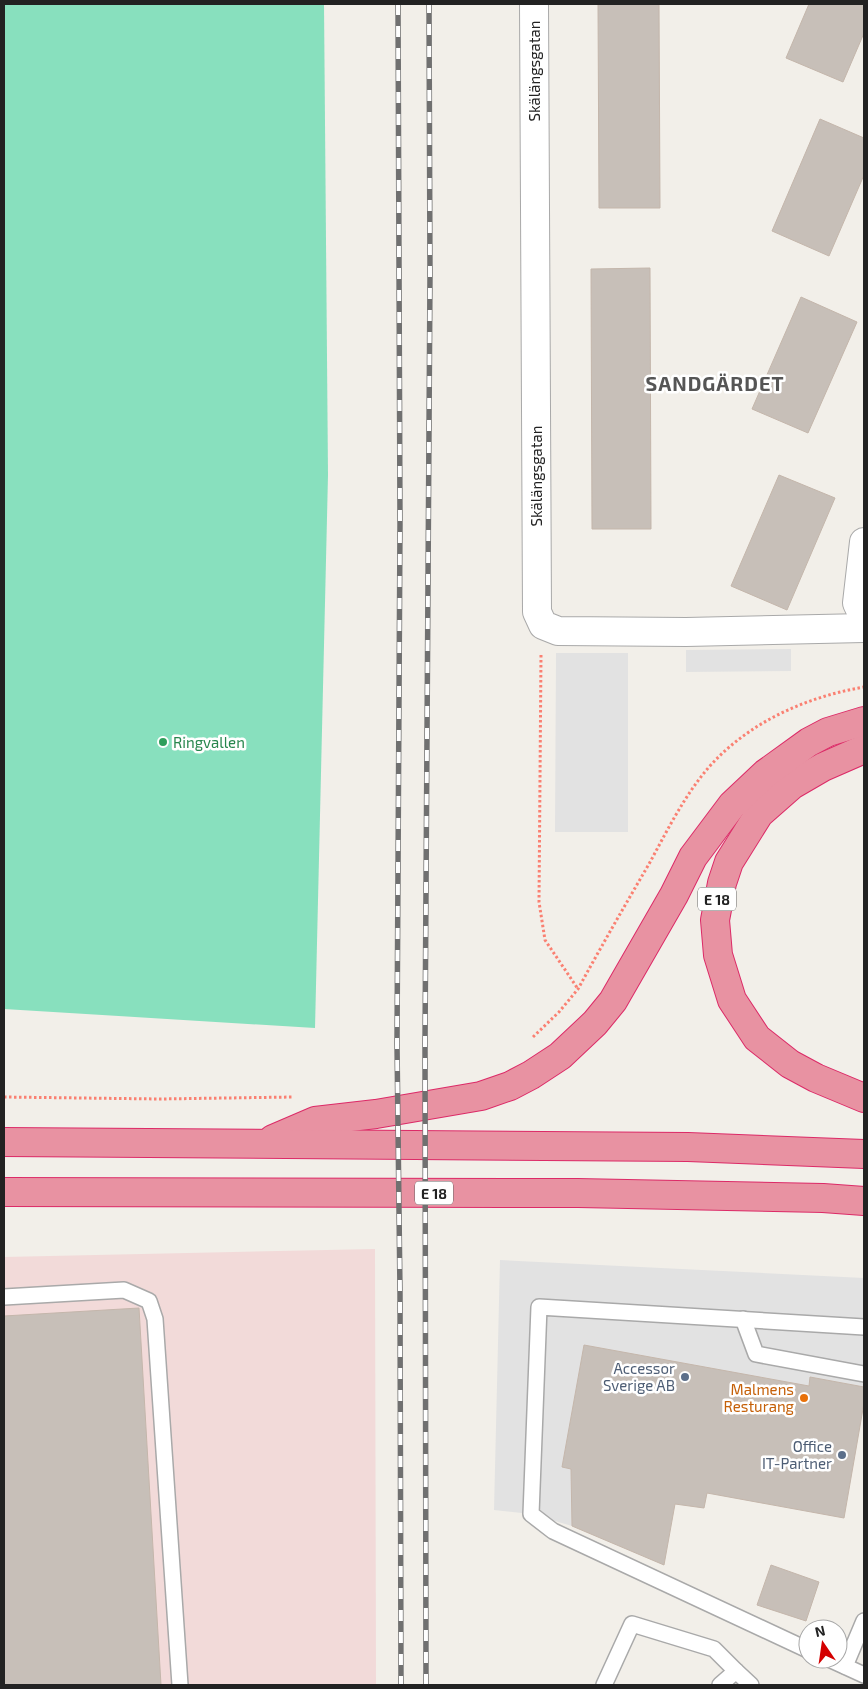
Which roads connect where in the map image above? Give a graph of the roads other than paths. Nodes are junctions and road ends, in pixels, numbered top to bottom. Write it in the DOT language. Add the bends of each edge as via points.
graph roads {
  1 [pos="534,4"];
  2 [pos="864,542"];
  3 [pos="864,618"];
  4 [pos="864,628"];
  5 [pos="864,721"];
  6 [pos="864,749"];
  7 [pos="864,1098"];
  8 [pos="4,1142"];
  9 [pos="264,1143"];
  10 [pos="864,1154"];
  11 [pos="4,1192"];
  12 [pos="864,1202"];
  13 [pos="4,1297"];
  14 [pos="742,1319"];
  15 [pos="864,1327"];
  16 [pos="864,1374"];
  17 [pos="864,1621"];
  18 [pos="798,1645"];
  19 [pos="848,1659"];
  20 [pos="848,1667"];
  21 [pos="736,1671"];
  22 [pos="864,1675"];
  23 [pos="180,1685"];
  24 [pos="604,1685"];
  25 [pos="720,1685"];
  26 [pos="751,1685"];
  1 -- 4 [label="street, Skälängsgatan" via="537,612 543,625 558,630 676,632"];
  2 -- 3 [label="street" via="857,603"];
  5 -- 9 [label="highway, E 18" via="828,732 809,742 766,773 732,805 693,857 613,1001 560,1056 510,1086 481,1096 314,1121"];
  6 -- 7 [label="highway, E 18" via="792,785 759,814 729,862 715,920 718,955 732,1000 757,1038 809,1075"];
  8 -- 9 [label="highway, E 18"];
  9 -- 10 [label="highway, E 18" via="697,1147"];
  11 -- 12 [label="highway, E 18" via="578,1193 823,1198"];
  13 -- 23 [label="lane" via="124,1290 149,1301 155,1319"];
  14 -- 15 [label="lane"];
  14 -- 16 [label="lane" via="756,1354"];
  14 -- 18 [label="lane" via="538,1307 531,1514 553,1531"];
  17 -- 19 [label="lane"];
  20 -- 22 [label="lane"];
  21 -- 24 [label="lane" via="714,1649 632,1624"];
  21 -- 25 [label="lane"];
  21 -- 26 [label="lane"];
}
